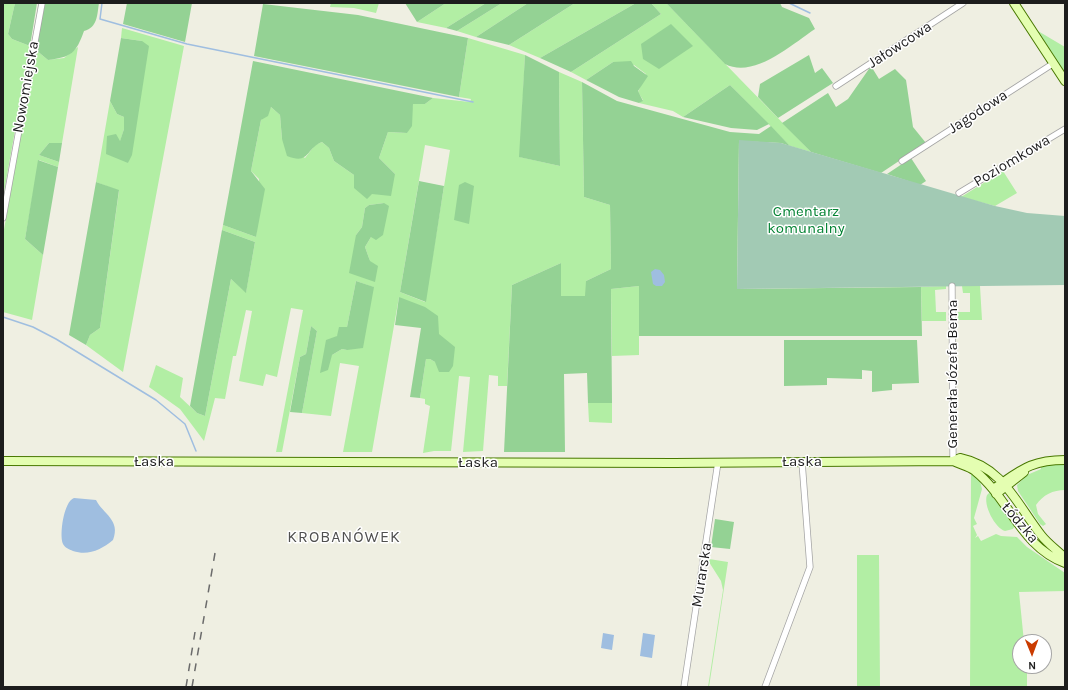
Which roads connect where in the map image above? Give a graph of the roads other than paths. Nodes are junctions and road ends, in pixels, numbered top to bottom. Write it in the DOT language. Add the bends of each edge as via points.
graph roads {
  1 [pos="42,3"];
  2 [pos="963,3"];
  3 [pos="1014,3"];
  4 [pos="1054,63"];
  5 [pos="1065,81"];
  6 [pos="836,86"];
  7 [pos="1065,128"];
  8 [pos="902,161"];
  9 [pos="959,193"];
  10 [pos="3,218"];
  11 [pos="952,286"];
  12 [pos="1065,460"];
  13 [pos="3,461"];
  14 [pos="953,461"];
  15 [pos="718,462"];
  16 [pos="802,462"];
  17 [pos="1005,484"];
  18 [pos="994,491"];
  19 [pos="1065,558"];
  20 [pos="1065,563"];
  21 [pos="684,687"];
  22 [pos="765,687"];
  1 -- 10 [label="street, Nowomiejska"];
  2 -- 6 [label="street, Jałowcowa"];
  3 -- 4 [label="main road"];
  4 -- 5 [label="main road"];
  4 -- 8 [label="street, Jagodowa"];
  7 -- 9 [label="street, Poziomkowa"];
  11 -- 14 [label="street, Generała Józefa Bema"];
  12 -- 17 [label="main road" via="1045,461 1030,466"];
  13 -- 15 [label="main road, Łaska"];
  14 -- 16 [label="main road, Łaska"];
  14 -- 17 [label="main road, Łaska" via="960,458 972,462 988,470"];
  14 -- 18 [label="main road, Łaska" via="974,470"];
  15 -- 16 [label="main road, Łaska"];
  15 -- 21 [label="street, Murarska"];
  16 -- 22 [label="street" via="810,567"];
  17 -- 18 [label="main road"];
  17 -- 19 [label="main road, Łódzka" via="1041,535"];
  18 -- 20 [label="main road, Łódzka" via="1029,538"];
}
